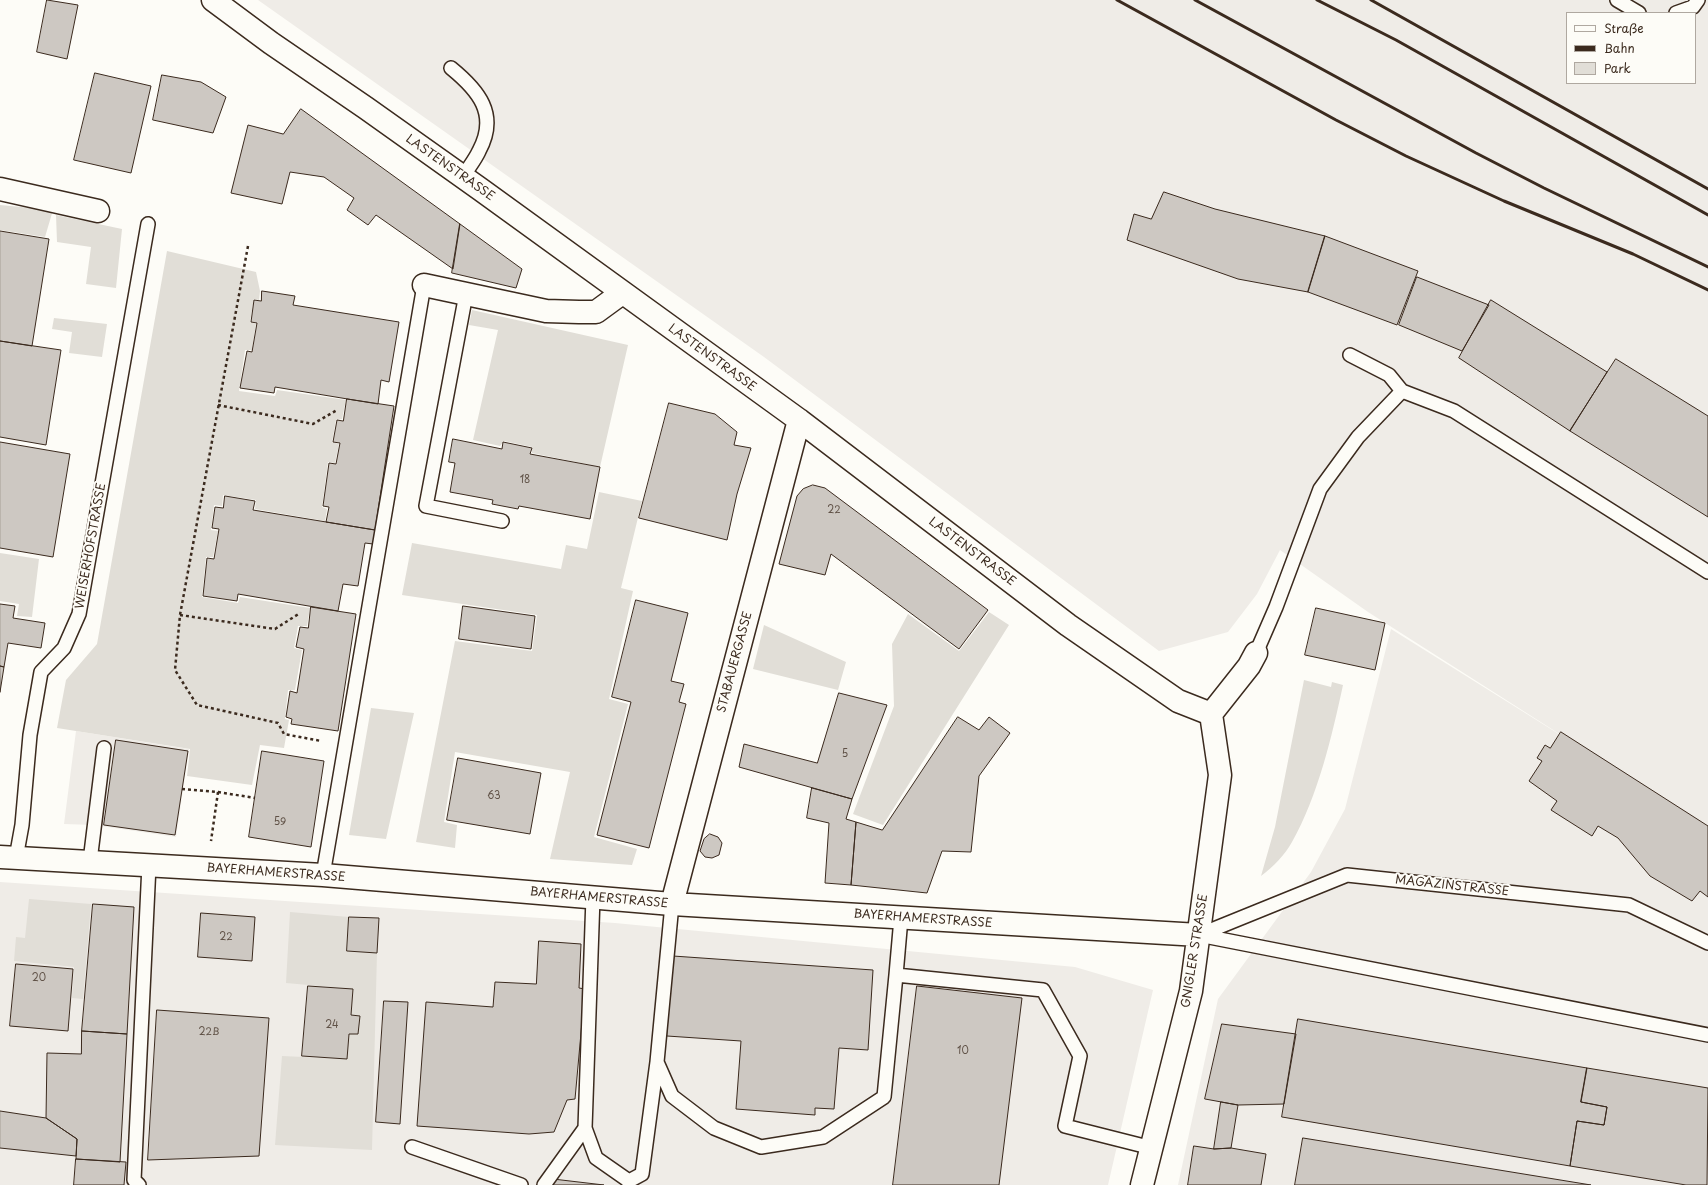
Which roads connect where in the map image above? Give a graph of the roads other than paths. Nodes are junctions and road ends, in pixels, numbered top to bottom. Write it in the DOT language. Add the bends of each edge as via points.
graph roads {
  1 [pos="213,0"];
  2 [pos="1617,0"];
  3 [pos="1698,0"];
  4 [pos="1637,12"];
  5 [pos="1679,12"];
  6 [pos="451,68"];
  7 [pos="463,177"];
  8 [pos="0,189"];
  9 [pos="98,211"];
  10 [pos="148,224"];
  11 [pos="424,286"];
  12 [pos="622,293"];
  13 [pos="466,294"];
  14 [pos="1350,356"];
  15 [pos="1402,391"];
  16 [pos="799,420"];
  17 [pos="502,521"];
  18 [pos="1708,572"];
  19 [pos="1256,652"];
  20 [pos="1211,714"];
  21 [pos="104,748"];
  22 [pos="8,857"];
  23 [pos="90,861"];
  24 [pos="149,865"];
  25 [pos="323,875"];
  26 [pos="593,897"];
  27 [pos="672,904"];
  28 [pos="901,918"];
  29 [pos="1199,935"];
  30 [pos="1708,943"];
  31 [pos="896,975"];
  32 [pos="1708,1035"];
  33 [pos="657,1062"];
  34 [pos="585,1128"];
  35 [pos="412,1147"];
  36 [pos="1152,1148"];
  37 [pos="132,1182"];
  38 [pos="629,1183"];
  39 [pos="521,1185"];
  40 [pos="544,1185"];
  41 [pos="1142,1185"];
  1 -- 7 [label="street, LASTENSTRASSE"];
  2 -- 4 [label="lane"];
  3 -- 5 [label="lane" via="1693,7"];
  6 -- 7 [label="lane" via="469,83 478,95 485,110 487,125 479,151"];
  7 -- 12 [label="street, LASTENSTRASSE"];
  8 -- 9 [label="street"];
  10 -- 22 [label="lane, WEISERHOFSTRASSE" via="79,614 64,648 41,672 30,735 22,825"];
  11 -- 13 [label="street"];
  11 -- 25 [label="lane"];
  12 -- 13 [label="street" via="596,312 546,311"];
  12 -- 16 [label="street, LASTENSTRASSE"];
  13 -- 17 [label="lane" via="426,506"];
  14 -- 15 [label="lane" via="1389,375"];
  15 -- 18 [label="lane" via="1454,411"];
  15 -- 19 [label="lane" via="1358,437 1320,489 1276,607"];
  16 -- 20 [label="street, LASTENSTRASSE" via="1068,625 1178,701"];
  16 -- 27 [label="street, STABAUERGASSE"];
  19 -- 20 [label="street" via="1249,666"];
  20 -- 29 [label="street, GNIGLER STRASSE" via="1220,775"];
  21 -- 23 [label="lane"];
  22 -- 23 [label="street, BAYERHAMERSTRASSE"];
  23 -- 24 [label="street, BAYERHAMERSTRASSE"];
  24 -- 25 [label="street, BAYERHAMERSTRASSE"];
  24 -- 37 [label="lane"];
  25 -- 26 [label="street, BAYERHAMERSTRASSE"];
  26 -- 27 [label="street, BAYERHAMERSTRASSE"];
  26 -- 34 [label="lane"];
  27 -- 28 [label="street, BAYERHAMERSTRASSE"];
  27 -- 33 [label="lane"];
  28 -- 29 [label="street, BAYERHAMERSTRASSE"];
  28 -- 31 [label="lane"];
  29 -- 30 [label="lane, MAGAZINSTRASSE" via="1348,875 1629,905"];
  29 -- 32 [label="lane"];
  29 -- 36 [label="street, GNIGLER STRASSE" via="1191,991"];
  31 -- 33 [label="lane" via="884,1097 823,1137 761,1147 714,1128 672,1096"];
  31 -- 36 [label="lane" via="1043,990 1080,1056 1066,1126"];
  33 -- 38 [label="lane" via="642,1174"];
  34 -- 38 [label="lane" via="596,1158"];
  34 -- 40 [label="lane"];
  35 -- 39 [label="lane"];
  36 -- 41 [label="street, GNIGLER STRASSE"];
}
